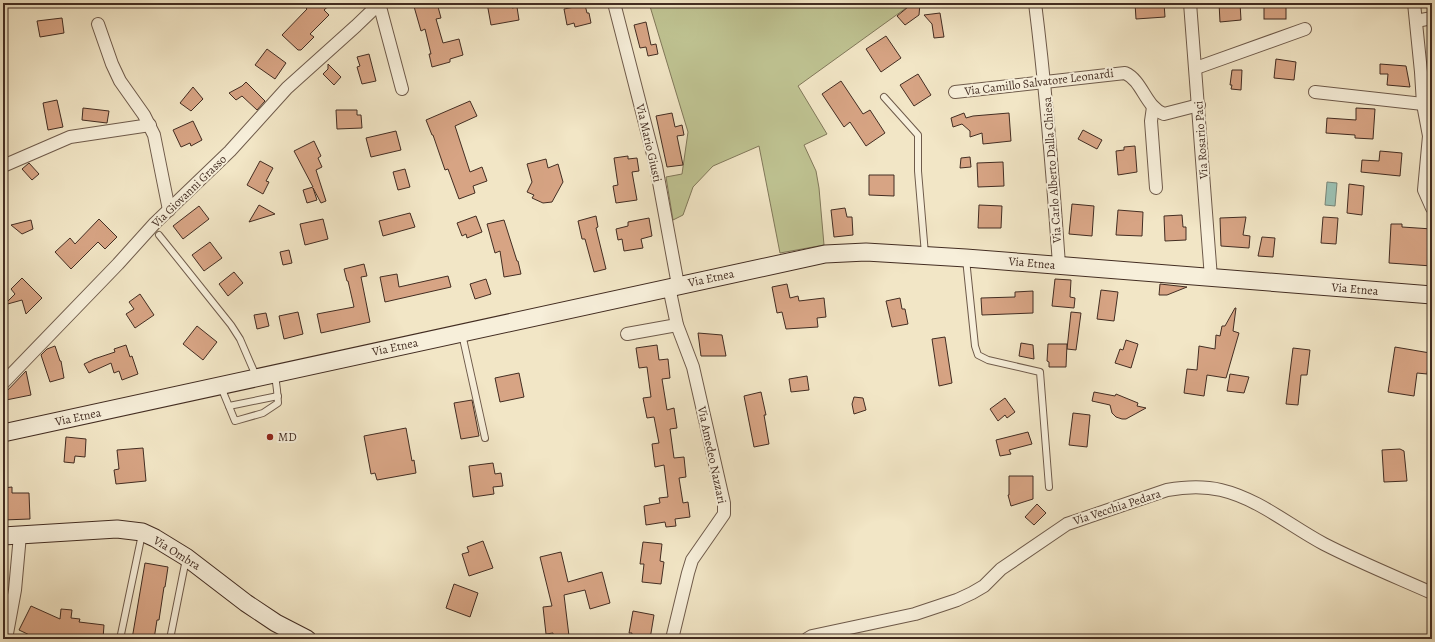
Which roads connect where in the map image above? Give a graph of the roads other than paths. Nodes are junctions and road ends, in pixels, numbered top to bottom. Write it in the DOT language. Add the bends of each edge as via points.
graph roads {
  1 [pos="380,3"];
  2 [pos="614,3"];
  3 [pos="1035,3"];
  4 [pos="1190,3"];
  5 [pos="1414,3"];
  6 [pos="1432,18"];
  7 [pos="1416,20"];
  8 [pos="98,24"];
  9 [pos="1305,29"];
  10 [pos="1196,68"];
  11 [pos="1045,81"];
  12 [pos="402,89"];
  13 [pos="955,92"];
  14 [pos="1315,92"];
  15 [pos="884,97"];
  16 [pos="1423,104"];
  17 [pos="1199,105"];
  18 [pos="1153,107"];
  19 [pos="150,124"];
  20 [pos="3,166"];
  21 [pos="1156,188"];
  22 [pos="1432,208"];
  23 [pos="169,210"];
  24 [pos="159,235"];
  25 [pos="925,255"];
  26 [pos="966,258"];
  27 [pos="1059,265"];
  28 [pos="1211,278"];
  29 [pos="674,286"];
  30 [pos="1432,295"];
  31 [pos="677,325"];
  32 [pos="462,332"];
  33 [pos="627,334"];
  34 [pos="274,374"];
  35 [pos="257,378"];
  36 [pos="3,383"];
  37 [pos="220,386"];
  38 [pos="278,396"];
  39 [pos="228,406"];
  40 [pos="3,433"];
  41 [pos="484,438"];
  42 [pos="1049,487"];
  43 [pos="142,532"];
  44 [pos="20,535"];
  45 [pos="3,536"];
  46 [pos="186,557"];
  47 [pos="1432,593"];
  48 [pos="6,639"];
  49 [pos="120,639"];
  50 [pos="170,639"];
  51 [pos="307,639"];
  52 [pos="672,639"];
  53 [pos="807,639"];
  1 -- 12 [label="street"];
  1 -- 23 [label="street, Via Giovanni Grasso" via="287,88 230,151"];
  2 -- 29 [label="street, Via Mario Giusti" via="656,166"];
  3 -- 11 [label="street, Via Carlo Alberto Dalla Chiesa"];
  4 -- 10 [label="street, Via Rosario Paci"];
  5 -- 7 [label="street"];
  6 -- 7 [label="street"];
  7 -- 16 [label="street"];
  8 -- 19 [label="street" via="120,81"];
  9 -- 10 [label="street"];
  10 -- 17 [label="street, Via Rosario Paci"];
  11 -- 13 [label="street, Via Camillo Salvatore Leonardi"];
  11 -- 18 [label="street, Via Camillo Salvatore Leonardi" via="1125,73 1132,76"];
  11 -- 27 [label="street, Via Carlo Alberto Dalla Chiesa"];
  14 -- 16 [label="street"];
  15 -- 25 [label="lane" via="918,135 918,171"];
  16 -- 22 [label="street" via="1429,136 1424,190"];
  17 -- 18 [label="street" via="1164,114"];
  17 -- 28 [label="street, Via Rosario Paci"];
  18 -- 21 [label="street" via="1151,121"];
  19 -- 20 [label="street" via="70,137"];
  19 -- 23 [label="street"];
  23 -- 36 [label="street, Via Giovanni Grasso"];
  24 -- 35 [label="lane" via="240,338"];
  25 -- 26 [label="main road, Via Etnea"];
  25 -- 29 [label="main road, Via Etnea" via="866,252 825,254"];
  26 -- 27 [label="main road, Via Etnea"];
  26 -- 42 [label="lane" via="978,355 988,360 1040,372"];
  27 -- 28 [label="main road, Via Etnea"];
  28 -- 30 [label="main road, Via Etnea"];
  29 -- 31 [label="street, Via Amedeo Nazzari"];
  29 -- 32 [label="main road, Via Etnea"];
  31 -- 33 [label="street"];
  31 -- 52 [label="street, Via Amedeo Nazzari" via="693,367 724,503 724,514 692,560"];
  32 -- 34 [label="main road, Via Etnea"];
  32 -- 41 [label="lane"];
  34 -- 35 [label="main road, Via Etnea"];
  34 -- 38 [label="lane"];
  35 -- 37 [label="main road, Via Etnea"];
  37 -- 39 [label="lane"];
  37 -- 40 [label="main road, Via Etnea"];
  38 -- 39 [label="lane"];
  38 -- 39 [label="lane" via="278,403 264,413 235,421"];
  43 -- 44 [label="main road, Via Ombra" via="117,529"];
  43 -- 46 [label="main road, Via Ombra"];
  43 -- 49 [label="lane"];
  44 -- 45 [label="main road, Via Ombra"];
  44 -- 48 [label="street" via="15,590"];
  46 -- 50 [label="lane"];
  46 -- 51 [label="main road, Via Ombra" via="246,603"];
  47 -- 53 [label="street, Via Vecchia Pedara" via="1368,566 1245,499 1221,490 1179,488 1067,524 1001,569 984,586 957,600 915,614"];
}
